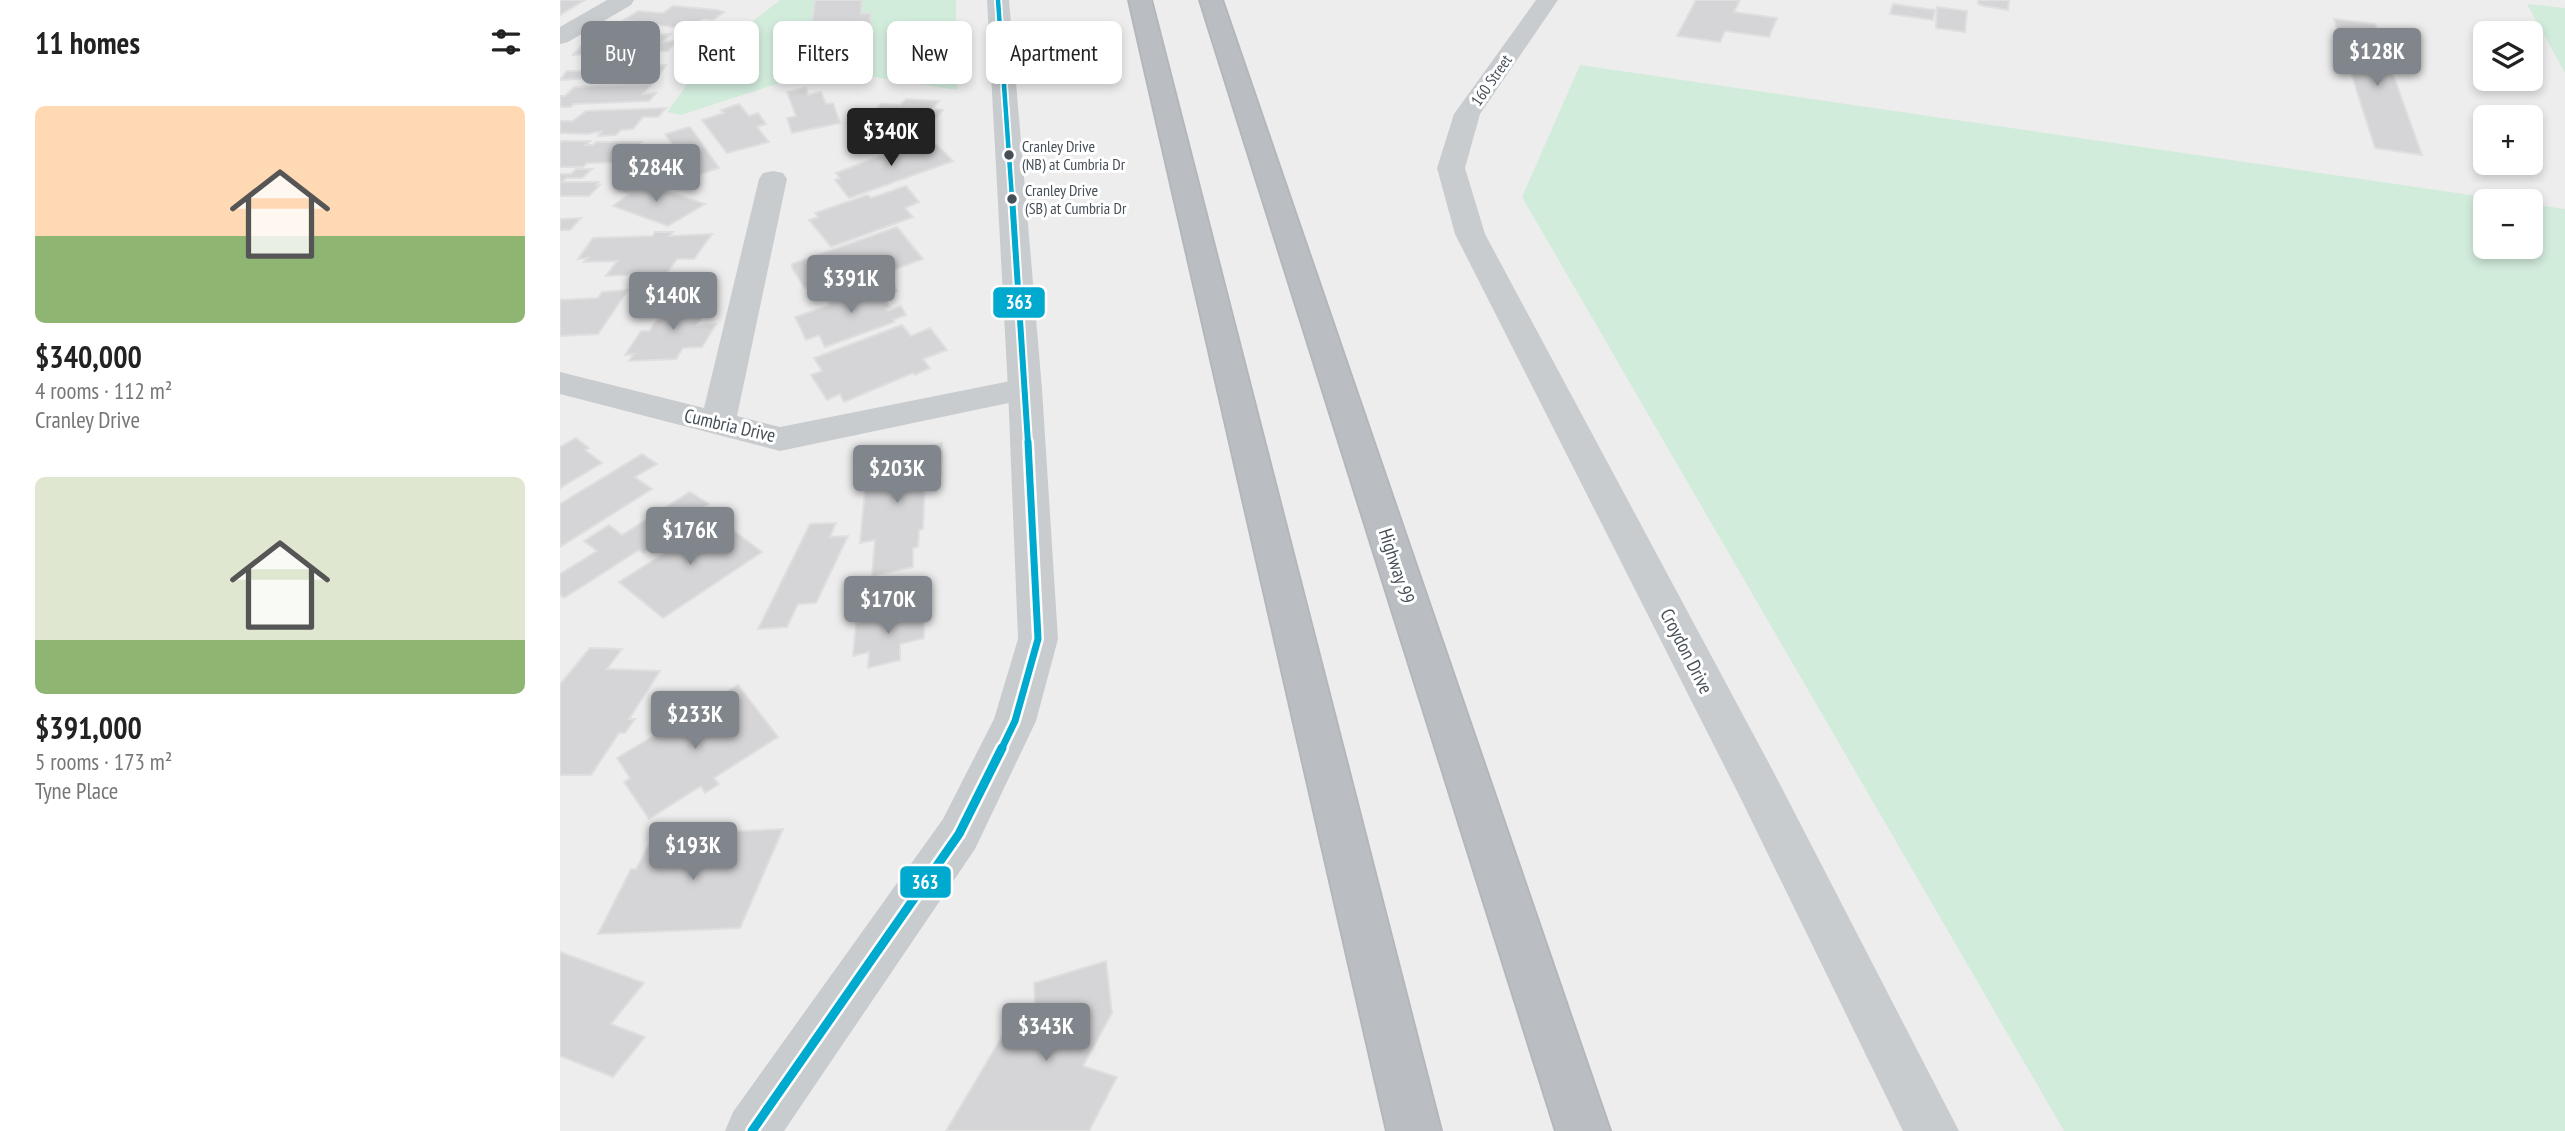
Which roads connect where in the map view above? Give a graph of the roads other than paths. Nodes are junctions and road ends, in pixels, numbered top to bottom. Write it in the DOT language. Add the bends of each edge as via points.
graph roads {
  1 [pos="623,0"];
  2 [pos="999,0"];
  3 [pos="1140,0"];
  4 [pos="1211,0"];
  5 [pos="1547,0"];
  6 [pos="560,37"];
  7 [pos="1451,168"];
  8 [pos="773,179"];
  9 [pos="560,383"];
  10 [pos="1025,390"];
  11 [pos="718,423"];
  12 [pos="752,1131"];
  13 [pos="1413,1131"];
  14 [pos="1583,1131"];
  15 [pos="1932,1131"];
  1 -- 6 [label="street"];
  2 -- 10 [label="street"];
  3 -- 13 [label="highway"];
  4 -- 14 [label="highway, Highway 99"];
  5 -- 7 [label="street, 160 Street" via="1467,114"];
  7 -- 15 [label="street, Croydon Drive" via="1470,234"];
  8 -- 11 [label="street"];
  9 -- 11 [label="street, Cumbria Drive"];
  10 -- 11 [label="street, Cumbria Drive" via="779,439"];
  10 -- 12 [label="street" via="1038,639 1015,721 959,834"];
}
